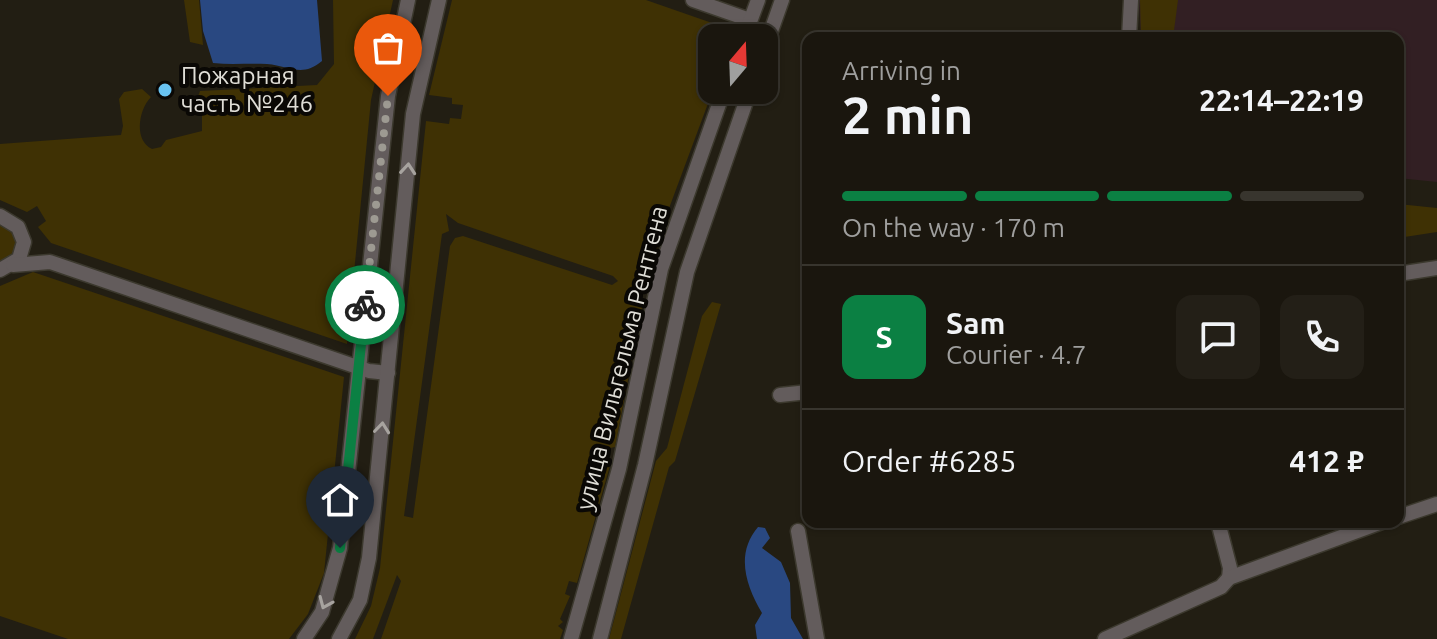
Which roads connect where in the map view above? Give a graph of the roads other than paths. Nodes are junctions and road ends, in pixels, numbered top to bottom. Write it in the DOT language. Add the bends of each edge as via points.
graph roads {
  1 [pos="408,0"];
  2 [pos="439,0"];
  3 [pos="693,0"];
  4 [pos="758,0"];
  5 [pos="782,0"];
  6 [pos="1131,0"];
  7 [pos="750,20"];
  8 [pos="749,24"];
  9 [pos="774,24"];
  10 [pos="1129,32"];
  11 [pos="719,104"];
  12 [pos="745,104"];
  13 [pos="0,216"];
  14 [pos="22,234"];
  15 [pos="50,262"];
  16 [pos="1437,268"];
  17 [pos="5,269"];
  18 [pos="1404,273"];
  19 [pos="358,367"];
  20 [pos="388,373"];
  21 [pos="802,393"];
  22 [pos="780,395"];
  23 [pos="1437,504"];
  24 [pos="1404,515"];
  25 [pos="1219,528"];
  26 [pos="1366,528"];
  27 [pos="798,531"];
  28 [pos="1229,578"];
  29 [pos="304,639"];
  30 [pos="339,639"];
  31 [pos="571,639"];
  32 [pos="600,639"];
  33 [pos="817,639"];
  34 [pos="1105,639"];
  1 -- 19 [label="street" via="388,96"];
  20 -- 2 [label="street, one-way" via="413,114"];
  3 -- 7 [label="street"];
  4 -- 7 [label="street"];
  5 -- 9 [label="street"];
  6 -- 10 [label="street"];
  7 -- 8 [label="street"];
  11 -- 31 [label="street, улица Вильгельма Рентгена" via="661,269 619,469"];
  12 -- 32 [label="street, улица Вильгельма Рентгена" via="687,272"];
  13 -- 14 [label="street" via="13,221"];
  14 -- 15 [label="street"];
  14 -- 17 [label="street" via="23,251"];
  15 -- 17 [label="street"];
  15 -- 19 [label="street"];
  16 -- 18 [label="street"];
  19 -- 20 [label="street"];
  19 -- 29 [label="street, one-way" via="340,548 327,599"];
  30 -- 20 [label="street, one-way" via="360,600 369,558"];
  21 -- 22 [label="street"];
  23 -- 24 [label="street"];
  25 -- 28 [label="street"];
  26 -- 28 [label="street"];
  27 -- 33 [label="street"];
  28 -- 34 [label="street" via="1221,587"];
}
